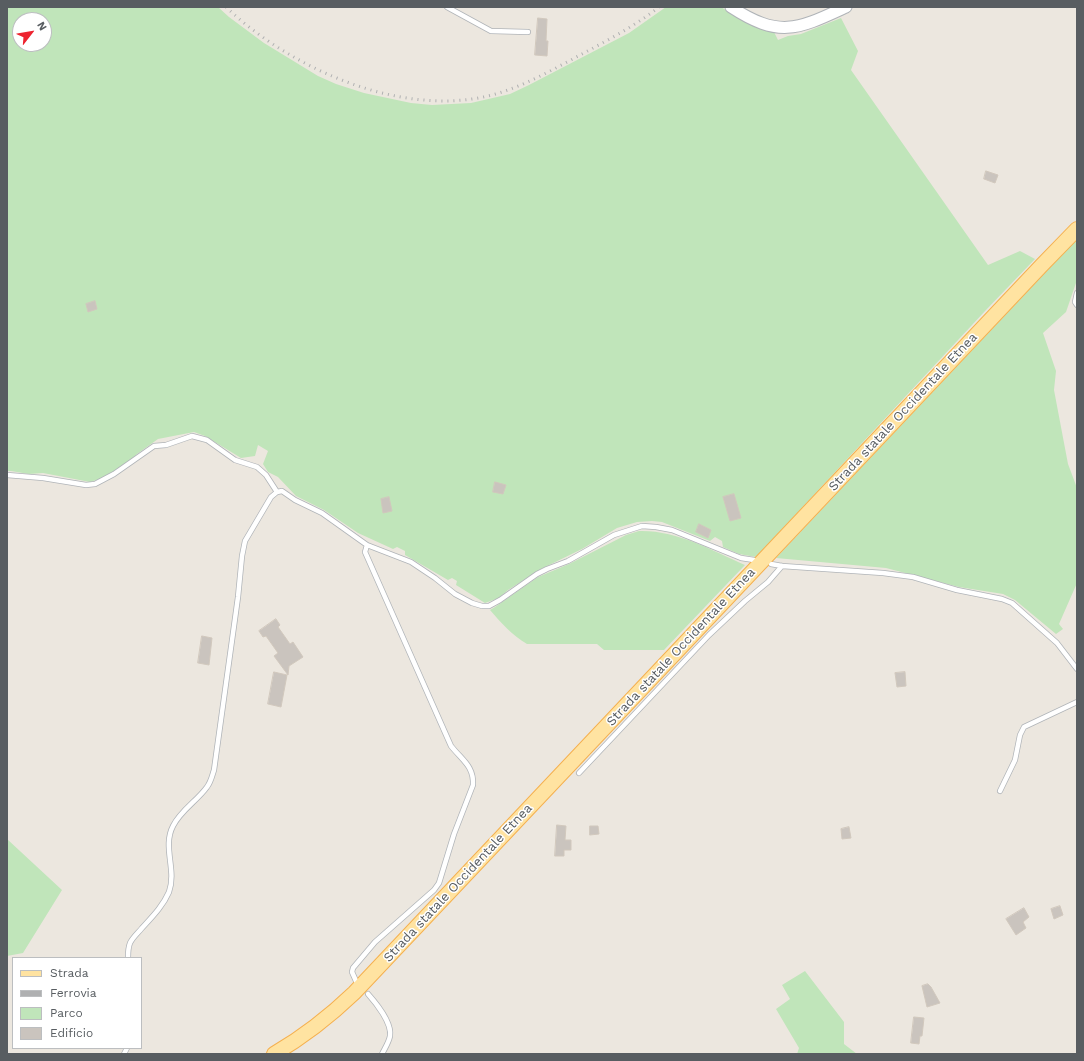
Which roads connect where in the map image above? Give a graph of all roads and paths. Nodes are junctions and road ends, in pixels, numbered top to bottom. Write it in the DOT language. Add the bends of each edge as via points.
graph roads {
  1 [pos="447,7"];
  2 [pos="731,7"];
  3 [pos="846,7"];
  4 [pos="528,32"];
  5 [pos="1077,229"];
  6 [pos="1077,293"];
  7 [pos="1077,305"];
  8 [pos="7,475"];
  9 [pos="277,492"];
  10 [pos="366,545"];
  11 [pos="754,560"];
  12 [pos="772,564"];
  13 [pos="782,566"];
  14 [pos="1077,669"];
  15 [pos="1077,702"];
  16 [pos="579,773"];
  17 [pos="1000,791"];
  18 [pos="128,957"];
  19 [pos="356,982"];
  20 [pos="368,994"];
  21 [pos="274,1054"];
  22 [pos="382,1054"];
  1 -- 4 [label="lane" via="491,31"];
  2 -- 3 [label="street" via="762,23 784,28 803,25"];
  5 -- 21 [label="main road, Strada statale Occidentale Etnea" via="354,993 310,1031"];
  6 -- 7 [label="lane"];
  8 -- 9 [label="lane" via="95,484 154,446 172,444 192,436 207,440 235,460 257,467 266,475"];
  9 -- 10 [label="lane" via="282,491 322,513"];
  9 -- 18 [label="lane" via="271,497 245,541 214,770 203,792 181,813 172,827 168,844 171,878 169,891 157,911 134,936"];
  10 -- 11 [label="lane" via="410,562 456,594 482,606 495,603 537,574 568,562 614,535 642,526 672,530 741,558"];
  10 -- 19 [label="lane" via="365,552 451,746 471,769 473,786 454,834 439,883 375,942 353,968"];
  12 -- 13 [label="lane"];
  13 -- 14 [label="lane" via="913,577 957,590 1002,599 1012,603 1057,643"];
  13 -- 16 [label="lane" via="768,582 709,634"];
  15 -- 17 [label="lane" via="1024,727 1015,760"];
  20 -- 22 [label="lane" via="389,1026 390,1036"];
}
